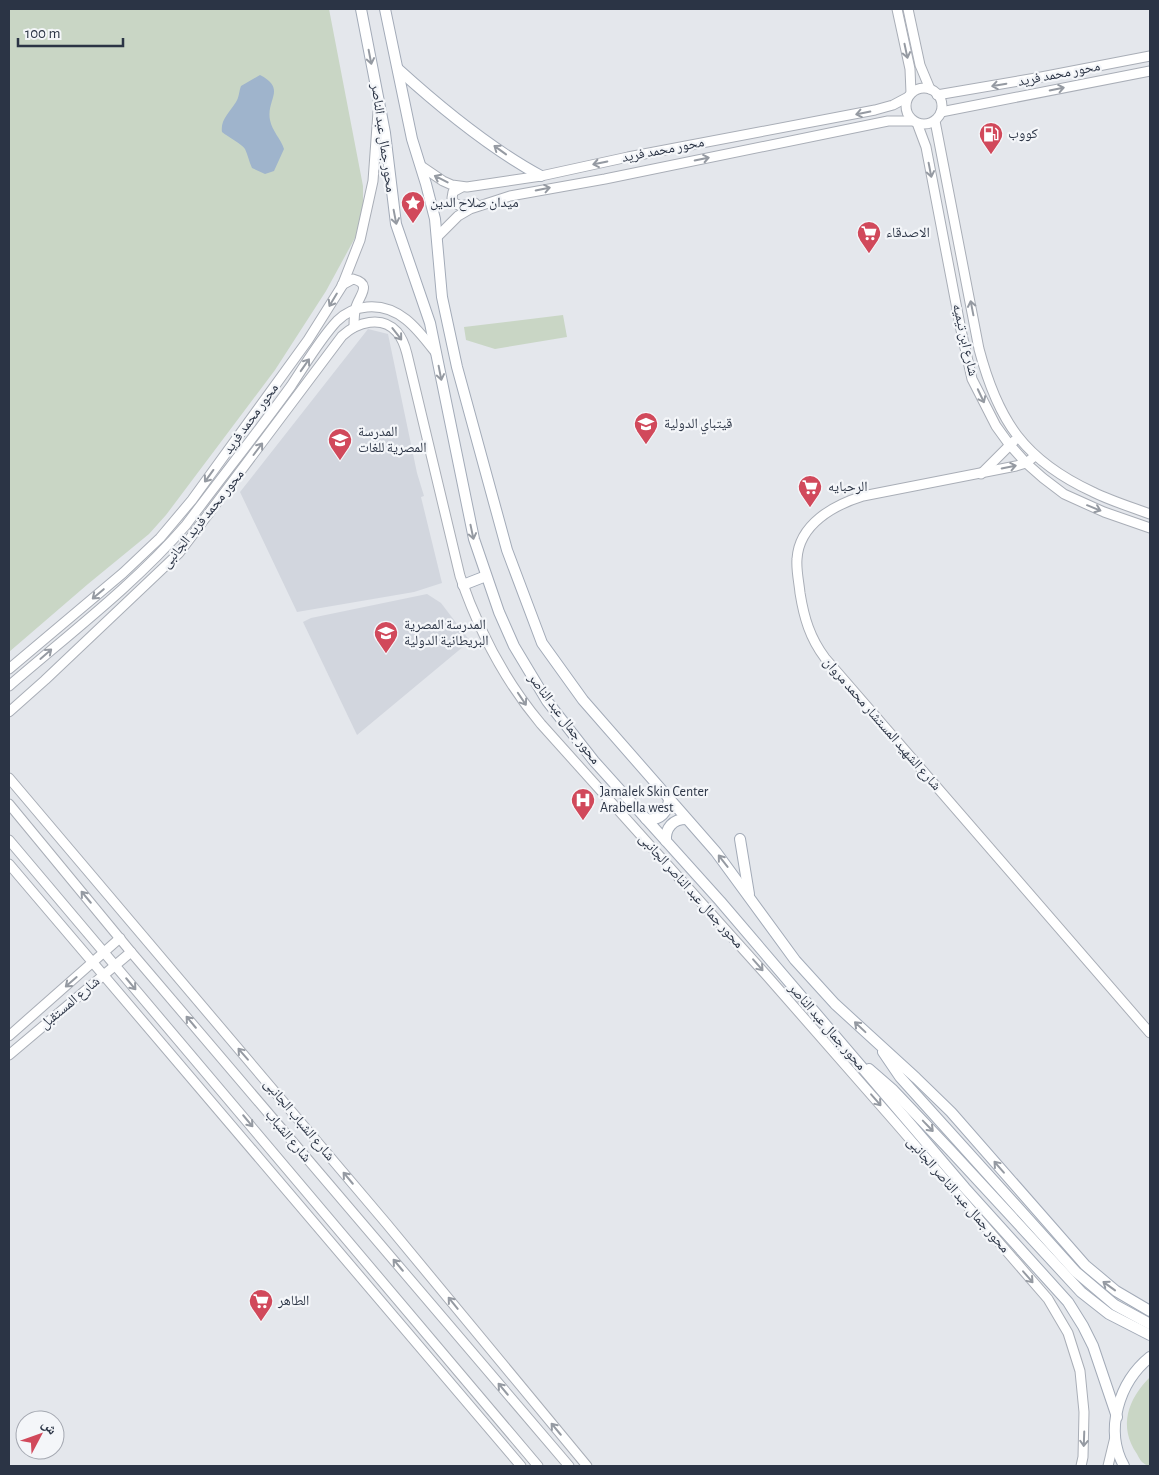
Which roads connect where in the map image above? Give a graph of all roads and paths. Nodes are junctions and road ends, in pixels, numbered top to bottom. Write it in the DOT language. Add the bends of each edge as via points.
graph roads {
  1 [pos="361,9"];
  2 [pos="385,9"];
  3 [pos="897,9"];
  4 [pos="908,9"];
  5 [pos="1150,56"];
  6 [pos="398,68"];
  7 [pos="1150,71"];
  8 [pos="933,92"];
  9 [pos="910,95"];
  10 [pos="379,102"];
  11 [pos="941,112"];
  12 [pos="935,121"];
  13 [pos="915,122"];
  14 [pos="420,166"];
  15 [pos="541,176"];
  16 [pos="462,187"];
  17 [pos="484,204"];
  18 [pos="438,237"];
  19 [pos="342,286"];
  20 [pos="355,310"];
  21 [pos="354,327"];
  22 [pos="436,354"];
  23 [pos="1018,437"];
  24 [pos="1009,444"];
  25 [pos="1035,456"];
  26 [pos="1026,462"];
  27 [pos="980,474"];
  28 [pos="1150,514"];
  29 [pos="1150,528"];
  30 [pos="486,576"];
  31 [pos="463,585"];
  32 [pos="83,622"];
  33 [pos="94,633"];
  34 [pos="9,669"];
  35 [pos="9,686"];
  36 [pos="9,712"];
  37 [pos="9,778"];
  38 [pos="669,798"];
  39 [pos="9,804"];
  40 [pos="646,819"];
  41 [pos="686,819"];
  42 [pos="9,840"];
  43 [pos="740,840"];
  44 [pos="666,841"];
  45 [pos="9,864"];
  46 [pos="750,898"];
  47 [pos="120,938"];
  48 [pos="104,952"];
  49 [pos="132,952"];
  50 [pos="93,962"];
  51 [pos="116,966"];
  52 [pos="104,976"];
  53 [pos="1150,1033"];
  54 [pos="9,1036"];
  55 [pos="879,1045"];
  56 [pos="9,1055"];
  57 [pos="853,1058"];
  58 [pos="223,1092"];
  59 [pos="210,1102"];
  60 [pos="899,1118"];
  61 [pos="264,1141"];
  62 [pos="252,1151"];
  63 [pos="961,1191"];
  64 [pos="1150,1312"];
  65 [pos="1150,1324"];
  66 [pos="1150,1335"];
  67 [pos="1150,1357"];
  68 [pos="1117,1417"];
  69 [pos="1115,1437"];
  70 [pos="520,1466"];
  71 [pos="538,1466"];
  72 [pos="569,1466"];
  73 [pos="587,1466"];
  74 [pos="1081,1466"];
  75 [pos="1108,1466"];
  76 [pos="1124,1466"];
  1 -- 10 [label="main road, محور جمال عبد الناصر, one-way"];
  2 -- 6 [label="main road, محور جمال عبد الناصر"];
  3 -- 9 [label="street, one-way" via="910,68"];
  4 -- 8 [label="street" via="920,65"];
  5 -- 8 [label="street, محور محمد فريد, one-way" via="1036,78"];
  6 -- 14 [label="main road, محور جمال عبد الناصر"];
  15 -- 6 [label="main road, one-way" via="509,157"];
  11 -- 7 [label="street, محور محمد فريد, one-way"];
  8 -- 9 [label="street" via="920,89"];
  8 -- 11 [label="street" via="941,100"];
  9 -- 13 [label="street" via="906,102 907,112"];
  9 -- 15 [label="street, محور محمد فريد, one-way" via="875,110 628,156"];
  10 -- 19 [label="street, محور محمد فريد" via="369,202 360,240"];
  10 -- 22 [label="main road, محور جمال عبد الناصر, one-way" via="396,224 426,307"];
  11 -- 12 [label="street"];
  12 -- 13 [label="street" via="927,124"];
  23 -- 12 [label="street, شارع ابن تيميه, one-way" via="997,403 981,357"];
  17 -- 13 [label="street, محور محمد فريد, one-way" via="510,196 880,123"];
  13 -- 24 [label="street, شارع ابن تيميه, one-way" via="926,147 972,379"];
  16 -- 14 [label="street, محور محمد فريد, one-way" via="443,181"];
  14 -- 18 [label="main road, محور جمال عبد الناصر"];
  15 -- 16 [label="street, محور محمد فريد"];
  16 -- 17 [label="street" via="452,195 456,205"];
  17 -- 18 [label="street, محور محمد فريد" via="458,216"];
  18 -- 38 [label="main road, محور جمال عبد الناصر" via="443,307 465,399 507,550 538,633 582,700"];
  19 -- 20 [label="street" via="353,279 363,285 364,293"];
  19 -- 34 [label="street, محور محمد فريد, one-way" via="308,340 176,520 130,567"];
  20 -- 21 [label="street"];
  20 -- 22 [label="street, محور محمد فريد" via="376,307 397,313 412,325"];
  32 -- 20 [label="street, محور محمد فريد, one-way" via="172,540 290,387 332,326"];
  21 -- 31 [label="street, محور جمال عبد الناصر الجانبى, one-way" via="375,322 387,324 404,344"];
  33 -- 21 [label="street, محور محمد فريد الجانبى, one-way" via="179,552 342,336"];
  22 -- 30 [label="main road, محور جمال عبد الناصر, one-way" via="474,540"];
  23 -- 24 [label="street"];
  23 -- 25 [label="street, شارع ابن تيميه"];
  24 -- 26 [label="street, شارع ابن تيميه"];
  24 -- 27 [label="street"];
  25 -- 26 [label="street, شارع الشهيد المستشار محمد مروان"];
  25 -- 28 [label="street, شارع ابن تيميه" via="1094,493"];
  27 -- 26 [label="street, شارع الشهيد المستشار محمد مروان, one-way"];
  26 -- 29 [label="street, شارع ابن تيميه, one-way" via="1064,494"];
  27 -- 53 [label="street, شارع الشهيد المستشار محمد مروان" via="863,496 839,505 818,519 802,539 796,559 806,624 825,658"];
  30 -- 31 [label="main road"];
  30 -- 40 [label="main road, محور جمال عبد الناصر" via="514,646 547,701"];
  31 -- 60 [label="street, محور جمال عبد الناصر الجانبى, one-way" via="497,658 527,707"];
  32 -- 33 [label="street"];
  35 -- 32 [label="street, محور محمد فريد, one-way"];
  33 -- 36 [label="street, محور محمد فريد الجانبى"];
  73 -- 37 [label="street, شارع الشباب الجانبى, one-way"];
  38 -- 40 [label="main road" via="665,813 658,818"];
  38 -- 41 [label="main road, محور جمال عبد الناصر"];
  47 -- 39 [label="street, شارع الشباب, one-way"];
  40 -- 44 [label="main road, محور جمال عبد الناصر"];
  41 -- 44 [label="main road" via="670,825"];
  46 -- 41 [label="main road, محور جمال عبد الناصر, one-way" via="716,852"];
  42 -- 48 [label="street, شارع الشباب"];
  43 -- 46 [label="main road"];
  44 -- 57 [label="main road, محور جمال عبد الناصر"];
  45 -- 50 [label="street"];
  55 -- 46 [label="main road, محور جمال عبد الناصر, one-way" via="835,1004 796,960"];
  47 -- 48 [label="street, شارع المستقبل"];
  47 -- 49 [label="street, شارع الشباب"];
  48 -- 50 [label="street, شارع المستقبل"];
  48 -- 51 [label="street, شارع الشباب"];
  49 -- 51 [label="street, شارع المستقبل"];
  72 -- 49 [label="street, شارع الشباب, one-way"];
  50 -- 52 [label="street"];
  50 -- 54 [label="street, شارع المستقبل, one-way"];
  51 -- 52 [label="street, شارع المستقبل"];
  51 -- 58 [label="street, شارع الشباب, one-way"];
  52 -- 56 [label="street, شارع المستقبل"];
  52 -- 59 [label="street"];
  64 -- 55 [label="main road, محور جمال عبد الناصر, one-way" via="1116,1291 1085,1265 951,1112"];
  55 -- 65 [label="main road" via="900,1077 1076,1272 1115,1305"];
  57 -- 60 [label="main road, محور جمال عبد الناصر"];
  57 -- 66 [label="main road, one-way" via="892,1089 1081,1292 1110,1314"];
  58 -- 59 [label="street"];
  58 -- 61 [label="street, شارع الشباب, one-way"];
  59 -- 62 [label="street"];
  60 -- 63 [label="main road, محور جمال عبد الناصر"];
  61 -- 62 [label="street"];
  61 -- 71 [label="street, شارع الشباب"];
  62 -- 70 [label="street"];
  63 -- 68 [label="main road, محور جمال عبد الناصر" via="1072,1307 1093,1346"];
  63 -- 74 [label="street, محور جمال عبد الناصر الجانبى, one-way" via="1045,1296 1068,1333 1080,1371 1084,1412"];
  67 -- 68 [label="main road" via="1128,1382"];
  68 -- 69 [label="main road"];
  69 -- 75 [label="street"];
  69 -- 76 [label="main road"];
}
